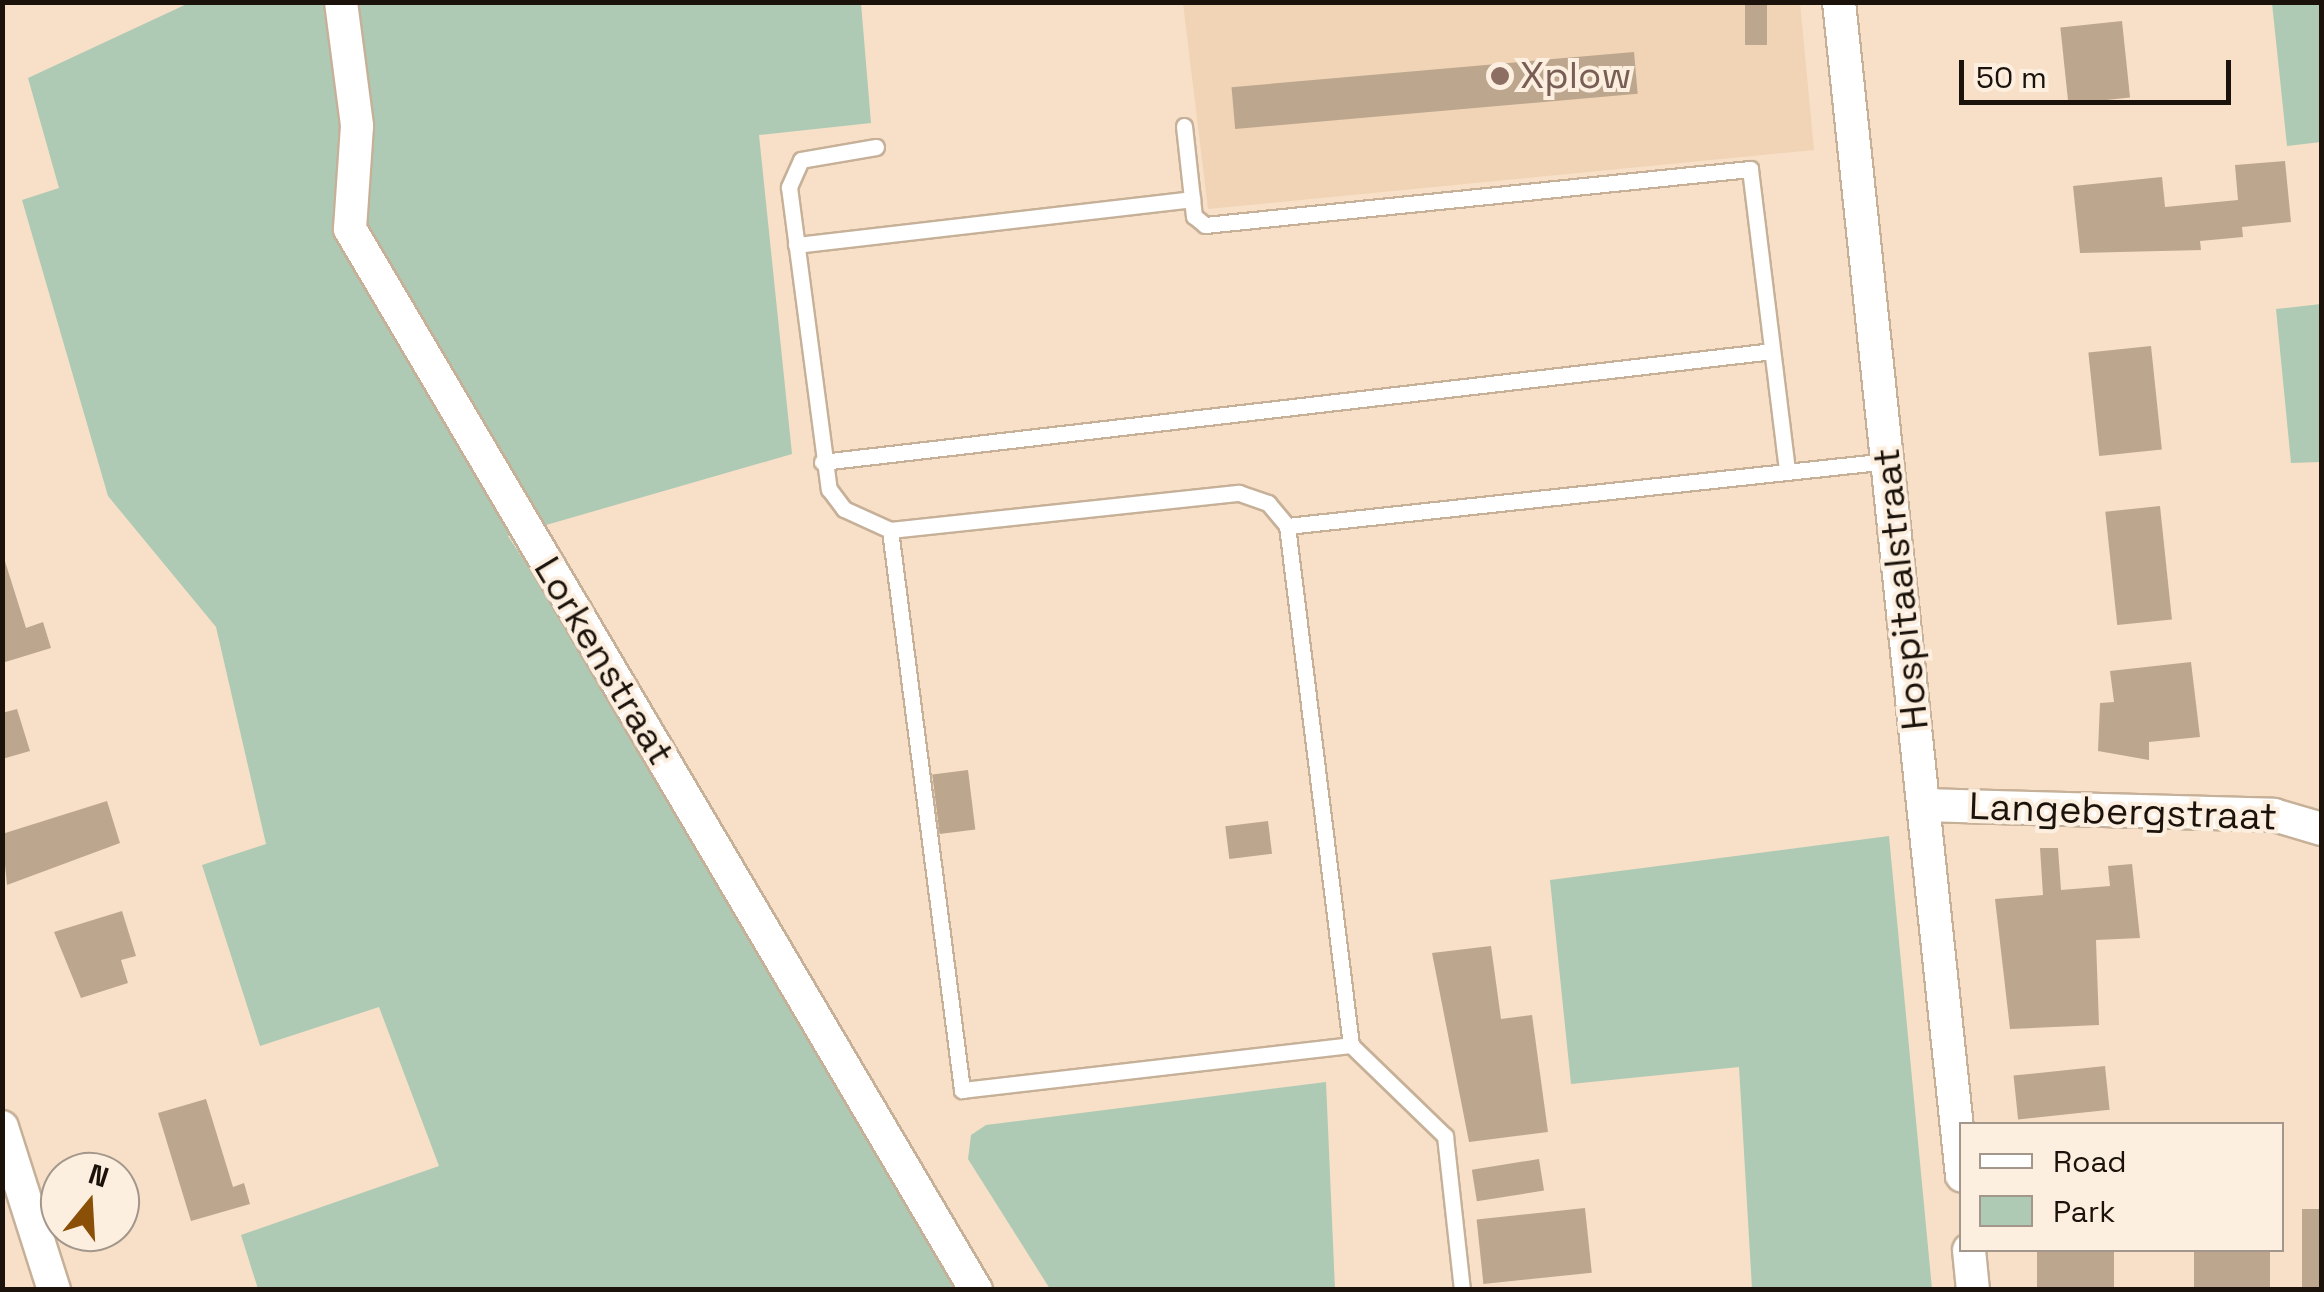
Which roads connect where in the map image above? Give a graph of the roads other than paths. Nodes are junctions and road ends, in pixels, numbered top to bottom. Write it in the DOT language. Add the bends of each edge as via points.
graph roads {
  1 [pos="341,2"];
  2 [pos="1839,2"];
  3 [pos="1184,126"];
  4 [pos="876,147"];
  5 [pos="1192,199"];
  6 [pos="796,245"];
  7 [pos="1772,352"];
  8 [pos="822,462"];
  9 [pos="1888,462"];
  10 [pos="1786,471"];
  11 [pos="1288,526"];
  12 [pos="890,530"];
  13 [pos="1923,805"];
  14 [pos="2322,829"];
  15 [pos="1351,1045"];
  16 [pos="2,1126"];
  17 [pos="1959,1147"];
  18 [pos="1969,1252"];
  19 [pos="54,1290"];
  20 [pos="976,1290"];
  21 [pos="1462,1290"];
  22 [pos="1973,1290"];
  1 -- 20 [label="street, Lorkenstraat" via="356,126 350,229"];
  2 -- 9 [label="street, Hospitaalstraat"];
  3 -- 5 [label="lane"];
  4 -- 6 [label="lane" via="800,160 789,187"];
  5 -- 6 [label="lane"];
  5 -- 7 [label="lane" via="1205,225 1750,169"];
  6 -- 8 [label="lane"];
  7 -- 8 [label="lane"];
  7 -- 10 [label="lane"];
  8 -- 12 [label="lane" via="844,510"];
  9 -- 10 [label="lane"];
  9 -- 13 [label="street, Hospitaalstraat"];
  10 -- 11 [label="lane"];
  11 -- 12 [label="lane" via="1268,503 1239,493"];
  11 -- 15 [label="lane"];
  12 -- 15 [label="lane" via="962,1090"];
  13 -- 14 [label="street, Langebergstraat" via="2274,816"];
  13 -- 17 [label="street, Hospitaalstraat"];
  15 -- 21 [label="lane" via="1445,1136"];
  16 -- 19 [label="street"];
  18 -- 22 [label="street"];
}
